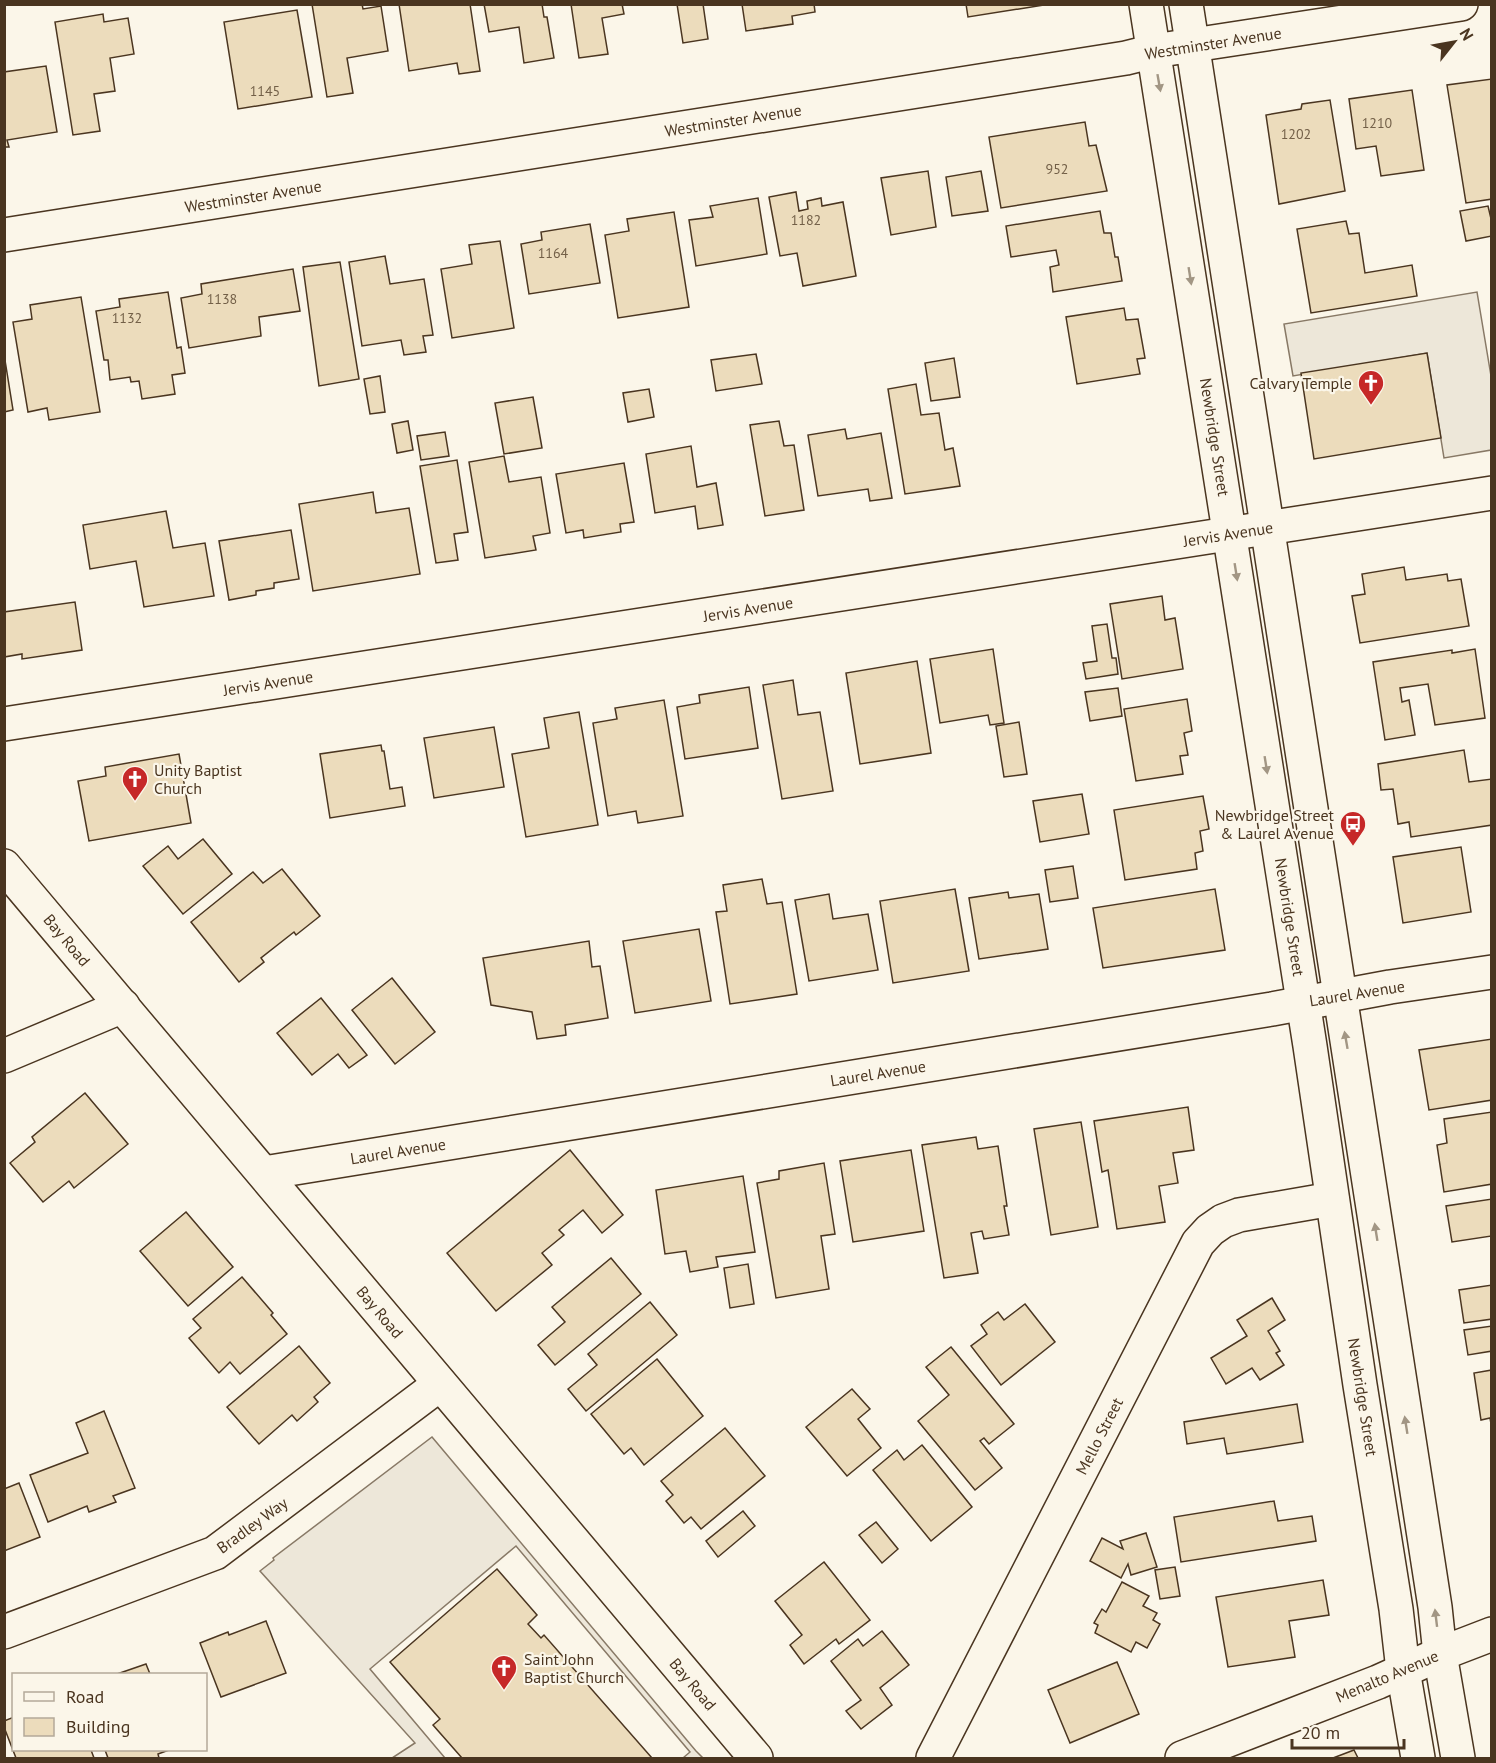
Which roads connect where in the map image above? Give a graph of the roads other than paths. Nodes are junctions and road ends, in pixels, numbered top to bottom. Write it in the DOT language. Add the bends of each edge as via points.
graph roads {
  1 [pos="1146,4"];
  2 [pos="1186,4"];
  3 [pos="1461,4"];
  4 [pos="1191,45"];
  5 [pos="1154,51"];
  6 [pos="4,235"];
  7 [pos="1491,493"];
  8 [pos="1268,528"];
  9 [pos="1230,534"];
  10 [pos="4,724"];
  11 [pos="4,866"];
  12 [pos="1491,972"];
  13 [pos="1339,996"];
  14 [pos="1303,1002"];
  15 [pos="123,1006"];
  16 [pos="4,1056"];
  17 [pos="264,1173"];
  18 [pos="1332,1199"];
  19 [pos="440,1384"];
  20 [pos="4,1632"];
  21 [pos="1491,1634"];
  22 [pos="1440,1654"];
  23 [pos="1403,1670"];
  24 [pos="756,1758"];
  25 [pos="933,1758"];
  26 [pos="1182,1758"];
  27 [pos="1418,1758"];
  28 [pos="1458,1758"];
  1 -- 5 [label="street, Newbridge Street"];
  2 -- 4 [label="street"];
  3 -- 4 [label="street, Westminster Avenue"];
  4 -- 5 [label="street, Westminster Avenue"];
  4 -- 8 [label="street"];
  5 -- 6 [label="street, Westminster Avenue"];
  5 -- 9 [label="street, Newbridge Street, one-way"];
  7 -- 8 [label="street, Jervis Avenue"];
  8 -- 9 [label="street, Jervis Avenue"];
  8 -- 13 [label="street"];
  9 -- 10 [label="street, Jervis Avenue"];
  9 -- 14 [label="street, Newbridge Street, one-way"];
  11 -- 15 [label="street, Bay Road"];
  12 -- 13 [label="street, Laurel Avenue"];
  13 -- 14 [label="street, Laurel Avenue"];
  22 -- 13 [label="street, one-way"];
  14 -- 17 [label="street, Laurel Avenue"];
  14 -- 18 [label="street, Newbridge Street"];
  15 -- 16 [label="street"];
  15 -- 17 [label="street, Bay Road"];
  17 -- 19 [label="street, Bay Road"];
  18 -- 23 [label="street, Newbridge Street"];
  18 -- 25 [label="street, Mello Street" via="1239,1215 1216,1225 1198,1244"];
  19 -- 20 [label="street, Bradley Way" via="215,1553"];
  19 -- 24 [label="street, Bay Road"];
  21 -- 22 [label="street, Menalto Avenue"];
  22 -- 23 [label="street, Menalto Avenue"];
  22 -- 28 [label="street"];
  23 -- 26 [label="street, Menalto Avenue"];
  23 -- 27 [label="street, Newbridge Street"];
}
